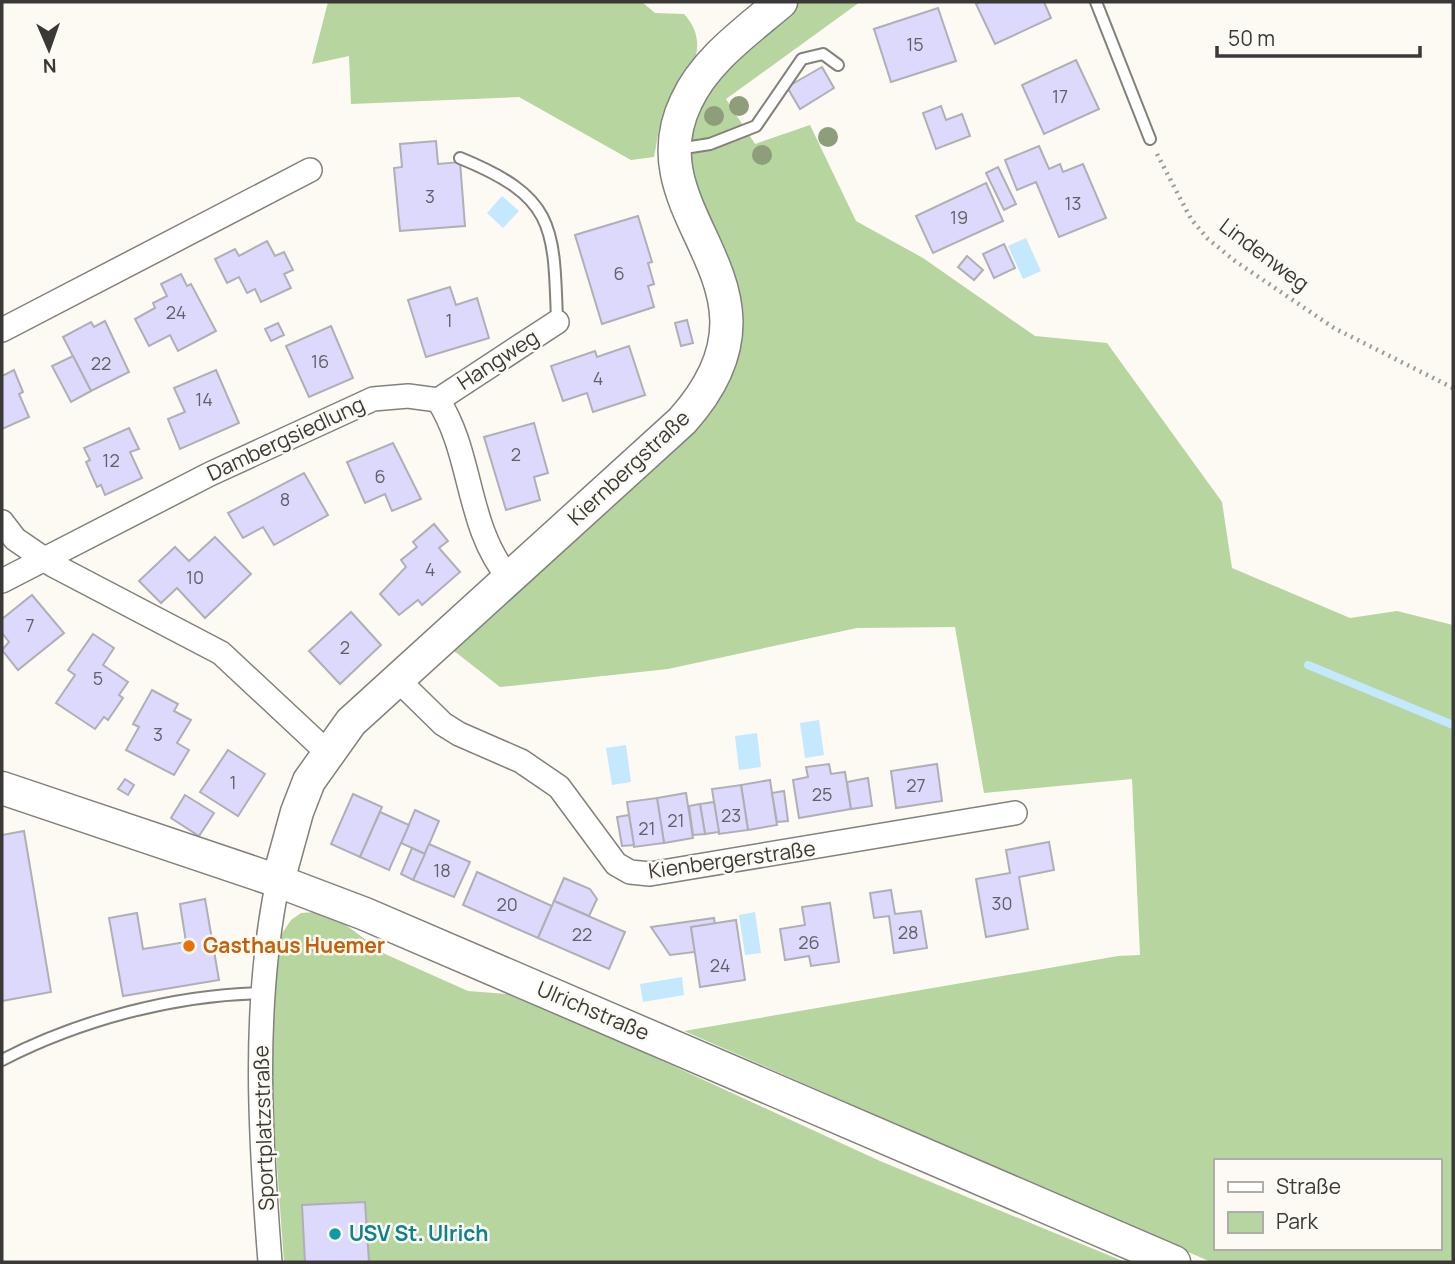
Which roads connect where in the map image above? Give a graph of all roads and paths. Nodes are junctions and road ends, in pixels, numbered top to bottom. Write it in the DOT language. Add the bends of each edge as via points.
graph roads {
  1 [pos="781,2"];
  2 [pos="1096,2"];
  3 [pos="838,65"];
  4 [pos="1150,139"];
  5 [pos="675,149"];
  6 [pos="460,158"];
  7 [pos="310,170"];
  8 [pos="557,322"];
  9 [pos="2,330"];
  10 [pos="1453,388"];
  11 [pos="439,400"];
  12 [pos="2,522"];
  13 [pos="43,559"];
  14 [pos="509,578"];
  15 [pos="2,581"];
  16 [pos="397,678"];
  17 [pos="327,752"];
  18 [pos="2,788"];
  19 [pos="1016,813"];
  20 [pos="278,881"];
  21 [pos="261,993"];
  22 [pos="2,1060"];
  23 [pos="271,1262"];
  24 [pos="1174,1262"];
  1 -- 5 [label="street, Kiernbergstraße" via="701,77 686,102"];
  2 -- 4 [label="lane"];
  3 -- 5 [label="lane" via="823,54 802,59 756,126 710,144"];
  4 -- 10 [label="path, Lindenweg" via="1191,219 1208,239 1334,328"];
  5 -- 14 [label="street, Kiernbergstraße" via="685,197 726,303 725,352 716,376 682,421"];
  6 -- 8 [label="lane, Hangweg" via="524,191 540,209 550,238"];
  7 -- 9 [label="street"];
  8 -- 11 [label="street, Hangweg"];
  11 -- 13 [label="street, Dambergsiedlung" via="408,396 373,399 210,474"];
  11 -- 14 [label="street" via="452,420 488,547"];
  12 -- 13 [label="street" via="15,540"];
  13 -- 15 [label="street, Dambergsiedlung"];
  13 -- 17 [label="street" via="221,653"];
  14 -- 16 [label="street, Kiernbergstraße"];
  16 -- 17 [label="street, Kiernbergstraße"];
  16 -- 19 [label="street, Kienbergerstraße" via="459,734 521,761 559,788 617,864 630,872 650,874 783,854"];
  17 -- 20 [label="street, Kiernbergstraße" via="297,812"];
  18 -- 20 [label="street, Ulrichstraße"];
  20 -- 21 [label="street, Sportplatzstraße"];
  20 -- 24 [label="street, Ulrichstraße" via="530,984"];
  21 -- 22 [label="lane" via="164,1005 105,1019"];
  21 -- 23 [label="street, Sportplatzstraße"];
}
